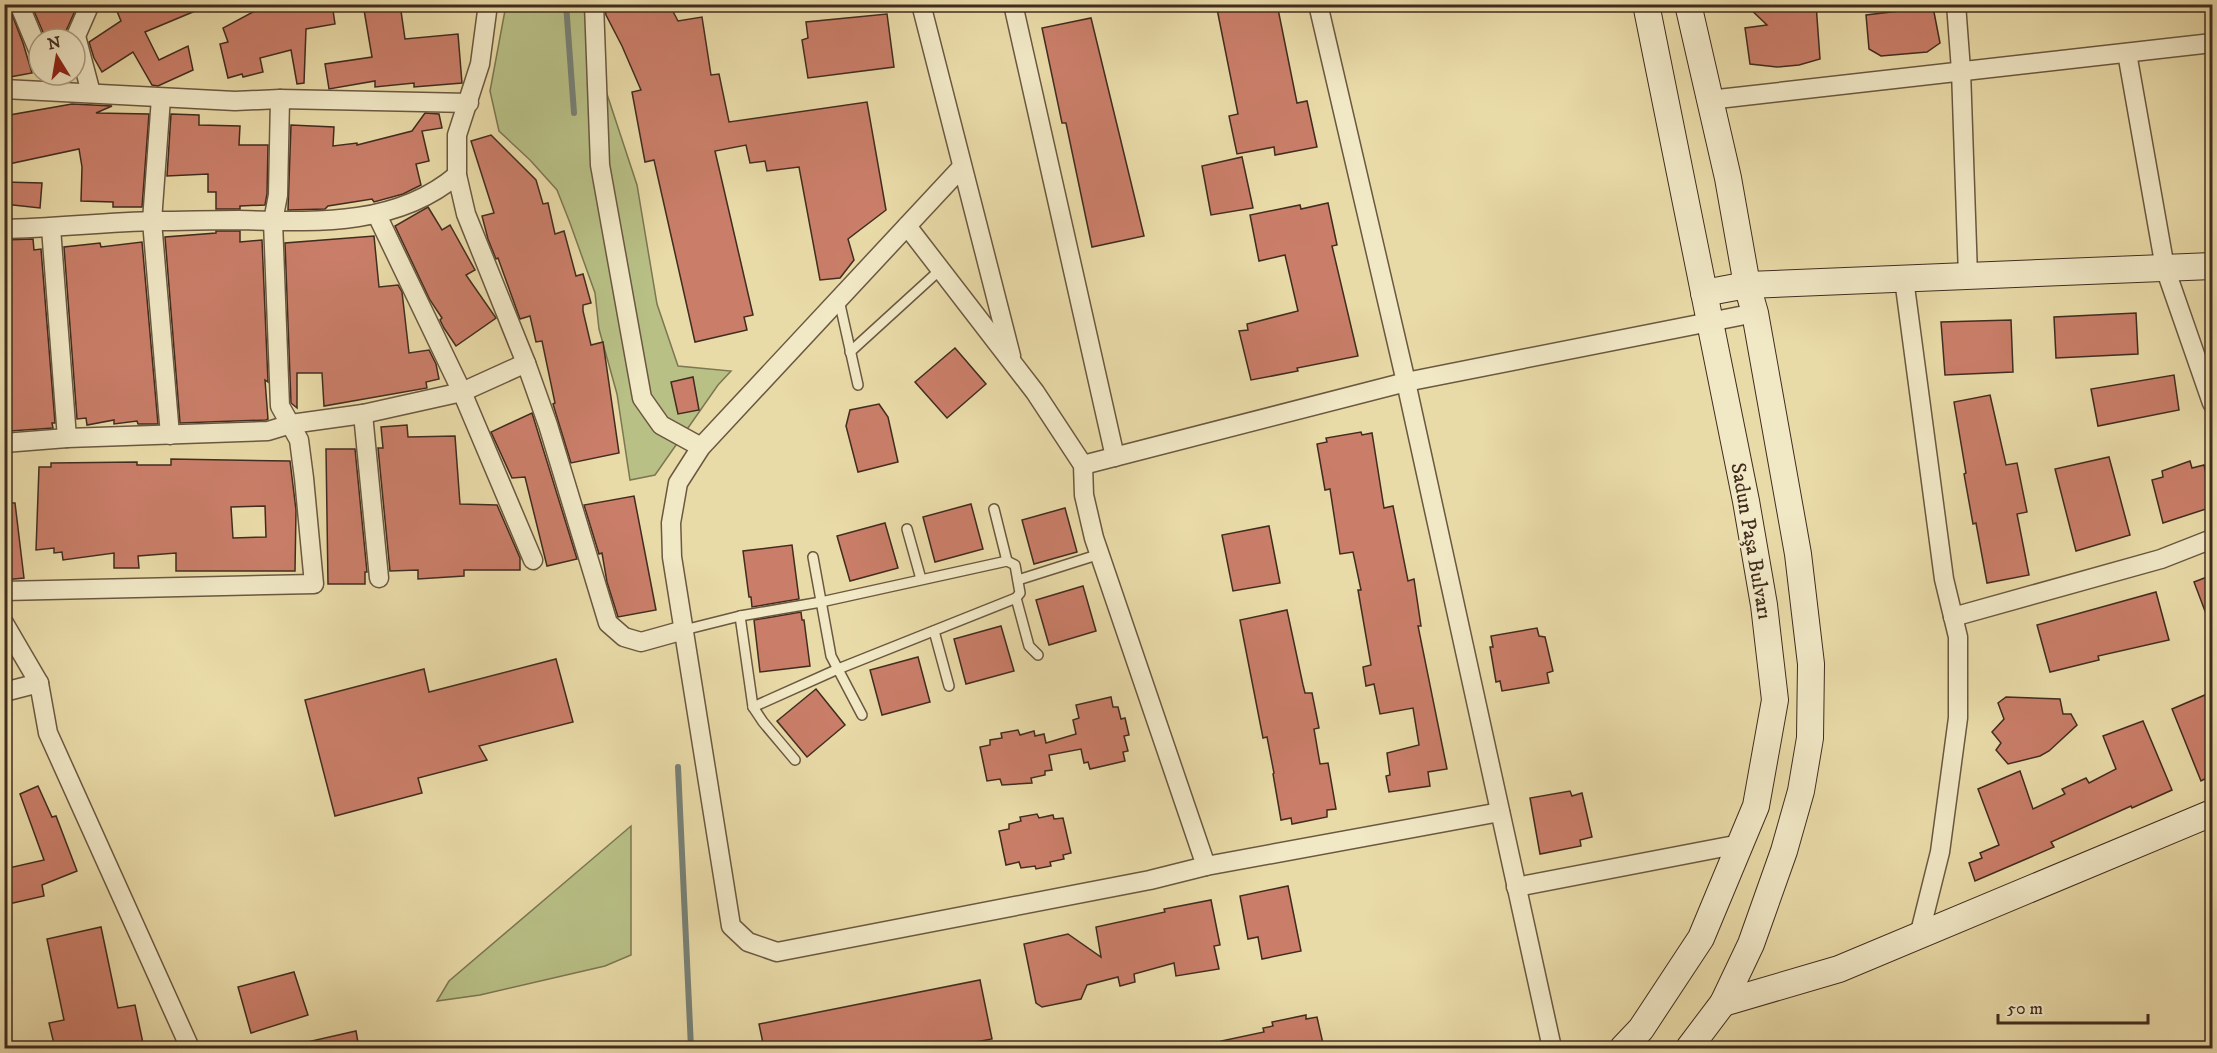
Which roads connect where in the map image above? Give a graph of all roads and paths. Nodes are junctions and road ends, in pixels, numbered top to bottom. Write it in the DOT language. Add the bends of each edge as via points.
graph roads {
  1 [pos="19,4"];
  2 [pos="26,4"];
  3 [pos="90,4"];
  4 [pos="488,4"];
  5 [pos="594,4"];
  6 [pos="921,4"];
  7 [pos="1013,4"];
  8 [pos="1318,4"];
  9 [pos="1646,4"];
  10 [pos="1688,4"];
  11 [pos="1956,4"];
  12 [pos="29,27"];
  13 [pos="32,27"];
  14 [pos="2212,43"];
  15 [pos="2127,52"];
  16 [pos="1961,70"];
  17 [pos="6,83"];
  18 [pos="27,83"];
  19 [pos="63,87"];
  20 [pos="91,93"];
  21 [pos="160,98"];
  22 [pos="280,99"];
  23 [pos="1709,100"];
  24 [pos="469,103"];
  25 [pos="963,168"];
  26 [pos="457,175"];
  27 [pos="376,215"];
  28 [pos="152,221"];
  29 [pos="273,221"];
  30 [pos="907,226"];
  31 [pos="51,228"];
  32 [pos="4,229"];
  33 [pos="2212,266"];
  34 [pos="2165,268"];
  35 [pos="941,269"];
  36 [pos="1968,276"];
  37 [pos="1904,279"];
  38 [pos="1747,285"];
  39 [pos="1704,293"];
  40 [pos="838,299"];
  41 [pos="1755,313"];
  42 [pos="1709,321"];
  43 [pos="850,352"];
  44 [pos="526,363"];
  45 [pos="1013,364"];
  46 [pos="1406,381"];
  47 [pos="858,385"];
  48 [pos="462,392"];
  49 [pos="2212,403"];
  50 [pos="363,414"];
  51 [pos="291,424"];
  52 [pos="170,435"];
  53 [pos="67,438"];
  54 [pos="4,443"];
  55 [pos="701,447"];
  56 [pos="1115,457"];
  57 [pos="1083,465"];
  58 [pos="994,508"];
  59 [pos="907,529"];
  60 [pos="2212,539"];
  61 [pos="1100,555"];
  62 [pos="813,557"];
  63 [pos="533,560"];
  64 [pos="1007,561"];
  65 [pos="379,578"];
  66 [pos="921,579"];
  67 [pos="1018,580"];
  68 [pos="4,591"];
  69 [pos="1016,598"];
  70 [pos="821,602"];
  71 [pos="740,616"];
  72 [pos="1953,617"];
  73 [pos="4,623"];
  74 [pos="684,630"];
  75 [pos="934,631"];
  76 [pos="1038,655"];
  77 [pos="838,669"];
  78 [pos="39,683"];
  79 [pos="950,686"];
  80 [pos="4,692"];
  81 [pos="753,707"];
  82 [pos="862,715"];
  83 [pos="795,760"];
  84 [pos="1500,812"];
  85 [pos="2212,813"];
  86 [pos="1740,844"];
  87 [pos="1206,866"];
  88 [pos="1516,887"];
  89 [pos="1919,936"];
  90 [pos="1723,1003"];
  91 [pos="190,1048"];
  92 [pos="1552,1048"];
  93 [pos="1623,1048"];
  94 [pos="1689,1048"];
  1 -- 12 [label="street"];
  2 -- 13 [label="street"];
  3 -- 20 [label="street" via="76,36"];
  4 -- 24 [label="street" via="480,64"];
  5 -- 55 [label="street" via="600,165 642,398 661,425"];
  6 -- 25 [label="street"];
  7 -- 56 [label="street"];
  8 -- 46 [label="street"];
  9 -- 39 [label="main road, Sadun Paşa Bulvarı"];
  10 -- 23 [label="main road, Sadun Paşa Bulvarı"];
  11 -- 16 [label="street"];
  14 -- 15 [label="street"];
  15 -- 16 [label="street"];
  15 -- 34 [label="street"];
  16 -- 23 [label="street"];
  16 -- 36 [label="street"];
  17 -- 18 [label="street"];
  19 -- 20 [label="street"];
  20 -- 21 [label="street"];
  21 -- 22 [label="street"];
  21 -- 28 [label="street"];
  22 -- 24 [label="street"];
  22 -- 29 [label="street" via="278,195"];
  23 -- 38 [label="main road, Sadun Paşa Bulvarı"];
  24 -- 26 [label="street" via="457,135"];
  25 -- 30 [label="street"];
  25 -- 45 [label="street"];
  26 -- 27 [label="street" via="419,201"];
  26 -- 44 [label="street" via="466,214"];
  27 -- 29 [label="street"];
  27 -- 48 [label="street"];
  28 -- 29 [label="street"];
  28 -- 31 [label="street"];
  28 -- 52 [label="street"];
  29 -- 51 [label="street" via="280,406"];
  30 -- 35 [label="street"];
  30 -- 40 [label="street"];
  31 -- 32 [label="street"];
  31 -- 53 [label="street"];
  33 -- 34 [label="main road"];
  34 -- 36 [label="main road"];
  34 -- 49 [label="street"];
  35 -- 43 [label="lane"];
  35 -- 45 [label="street"];
  36 -- 37 [label="main road"];
  37 -- 38 [label="main road"];
  37 -- 72 [label="street" via="1944,579"];
  38 -- 39 [label="main road"];
  38 -- 41 [label="main road, Sadun Paşa Bulvarı"];
  39 -- 42 [label="main road, Sadun Paşa Bulvarı"];
  40 -- 43 [label="lane"];
  40 -- 55 [label="street"];
  41 -- 42 [label="street"];
  41 -- 90 [label="main road, Sadun Paşa Bulvarı" via="1798,554 1811,664 1810,738 1801,791 1784,851 1751,944"];
  42 -- 46 [label="street"];
  42 -- 86 [label="main road, Sadun Paşa Bulvarı" via="1764,605 1775,700 1756,806"];
  43 -- 47 [label="lane"];
  44 -- 48 [label="street"];
  44 -- 74 [label="street" via="608,623 624,638 641,642"];
  45 -- 57 [label="street"];
  46 -- 56 [label="street"];
  46 -- 84 [label="street"];
  48 -- 50 [label="street"];
  48 -- 63 [label="street"];
  50 -- 51 [label="street"];
  50 -- 65 [label="street"];
  51 -- 52 [label="street" via="267,431"];
  51 -- 68 [label="street" via="302,456 314,584"];
  52 -- 53 [label="street"];
  53 -- 54 [label="street"];
  55 -- 74 [label="street" via="678,483 671,523 672,557"];
  56 -- 57 [label="street"];
  57 -- 61 [label="street" via="1084,495"];
  58 -- 64 [label="lane"];
  59 -- 66 [label="lane"];
  60 -- 72 [label="street" via="2161,559"];
  61 -- 67 [label="lane"];
  61 -- 87 [label="street"];
  62 -- 70 [label="lane"];
  64 -- 66 [label="lane"];
  64 -- 67 [label="lane" via="1015,565"];
  66 -- 70 [label="lane"];
  67 -- 69 [label="lane" via="1020,592"];
  69 -- 75 [label="lane"];
  69 -- 76 [label="lane" via="1029,646"];
  70 -- 71 [label="lane"];
  70 -- 77 [label="lane" via="831,656"];
  71 -- 74 [label="lane"];
  71 -- 81 [label="lane"];
  72 -- 89 [label="street" via="1958,637 1958,718 1940,852"];
  73 -- 78 [label="street"];
  74 -- 87 [label="street" via="731,926 748,942 777,952"];
  75 -- 77 [label="lane"];
  75 -- 79 [label="lane"];
  77 -- 81 [label="lane"];
  77 -- 82 [label="lane"];
  78 -- 80 [label="street"];
  78 -- 91 [label="street" via="48,733"];
  81 -- 83 [label="lane"];
  84 -- 87 [label="street"];
  84 -- 88 [label="street"];
  85 -- 89 [label="main road"];
  86 -- 88 [label="street"];
  86 -- 93 [label="main road, Sadun Paşa Bulvarı" via="1701,938 1641,1029"];
  88 -- 92 [label="street"];
  89 -- 90 [label="main road" via="1839,969"];
  90 -- 94 [label="main road, Sadun Paşa Bulvarı"];
}
